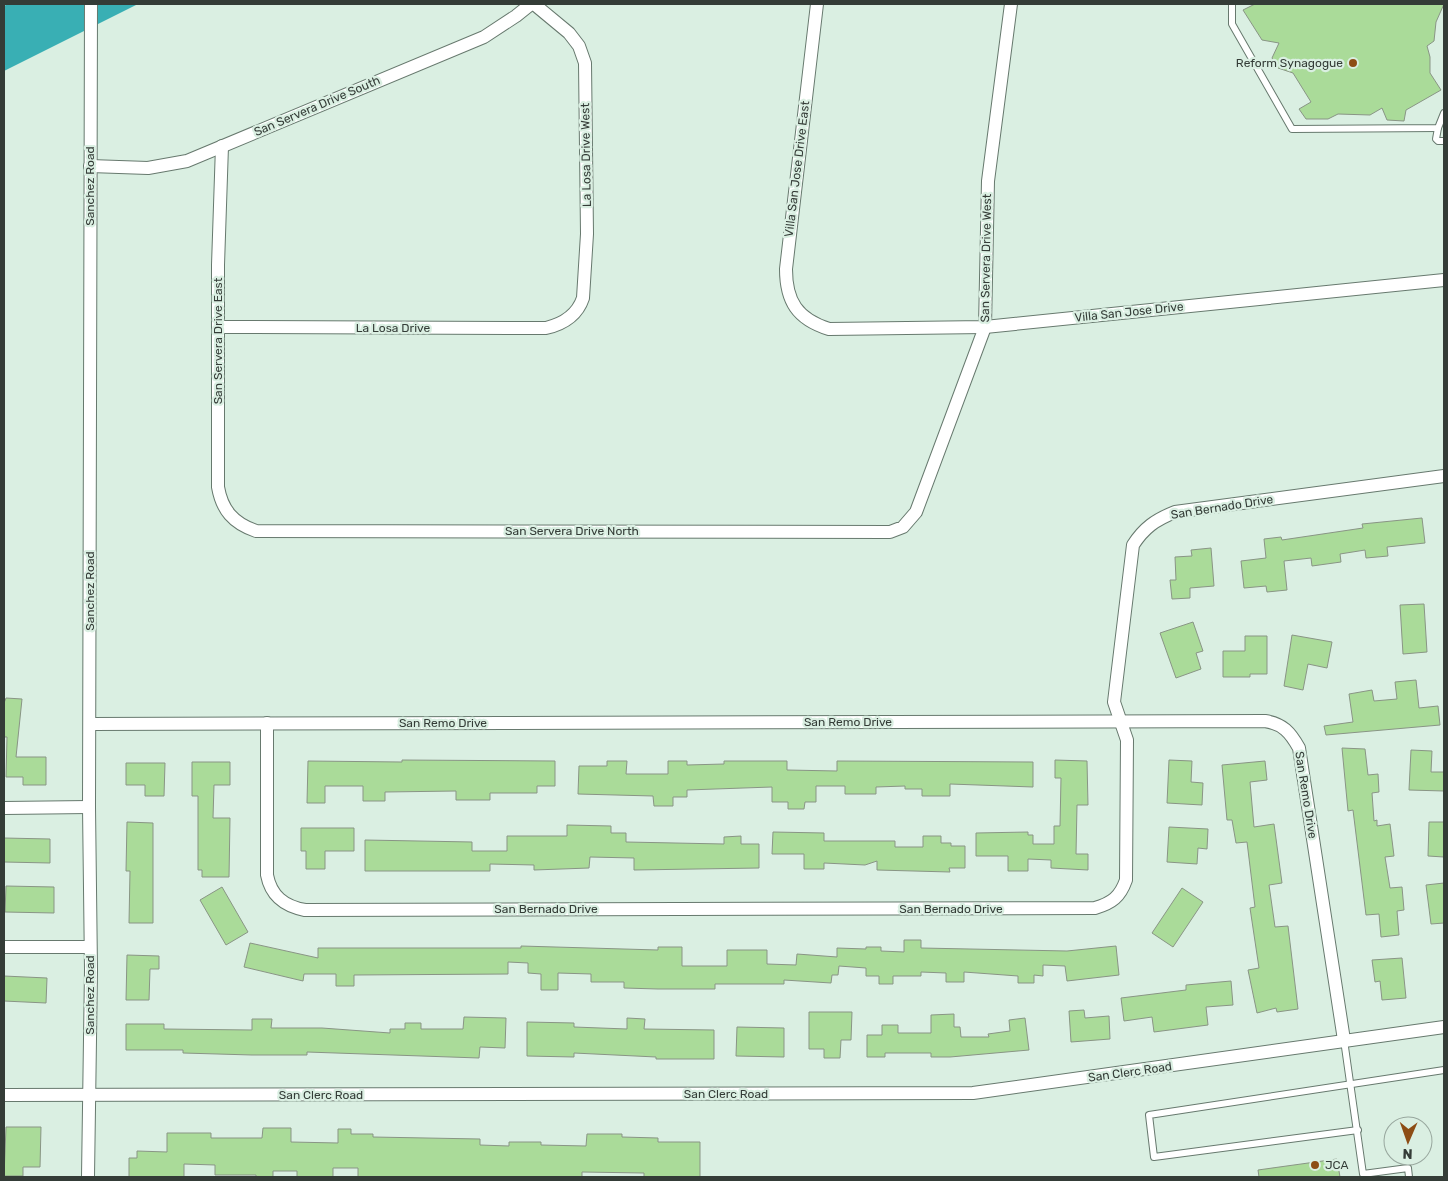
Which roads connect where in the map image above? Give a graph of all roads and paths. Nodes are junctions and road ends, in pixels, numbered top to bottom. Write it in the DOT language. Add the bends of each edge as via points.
graph roads {
  1 [pos="91,4"];
  2 [pos="532,4"];
  3 [pos="817,4"];
  4 [pos="1011,4"];
  5 [pos="1232,4"];
  6 [pos="1444,113"];
  7 [pos="1438,128"];
  8 [pos="1444,142"];
  9 [pos="222,146"];
  10 [pos="90,166"];
  11 [pos="1444,280"];
  12 [pos="567,320"];
  13 [pos="814,324"];
  14 [pos="218,327"];
  15 [pos="985,327"];
  16 [pos="1444,476"];
  17 [pos="242,526"];
  18 [pos="903,527"];
  19 [pos="1120,722"];
  20 [pos="267,723"];
  21 [pos="90,724"];
  22 [pos="89,807"];
  23 [pos="4,808"];
  24 [pos="4,947"];
  25 [pos="90,947"];
  26 [pos="1444,1027"];
  27 [pos="1344,1040"];
  28 [pos="1444,1070"];
  29 [pos="1351,1085"];
  30 [pos="89,1094"];
  31 [pos="4,1095"];
  32 [pos="1358,1130"];
  33 [pos="88,1177"];
  34 [pos="1409,1177"];
  1 -- 10 [label="street, Sanchez Road"];
  2 -- 9 [label="street, San Servera Drive South" via="484,37"];
  2 -- 12 [label="street, La Losa Drive West" via="569,33 578,46 586,72 587,224 583,298"];
  3 -- 13 [label="street, Villa San Jose Drive East" via="786,269 787,291 795,309"];
  4 -- 15 [label="street, San Servera Drive West" via="988,181"];
  5 -- 7 [label="lane" via="1232,24 1292,129"];
  6 -- 7 [label="lane"];
  7 -- 8 [label="lane" via="1436,139"];
  9 -- 10 [label="street, San Servera Drive South" via="172,165 148,168"];
  9 -- 14 [label="street, San Servera Drive East"];
  10 -- 21 [label="street, Sanchez Road"];
  11 -- 15 [label="street, Villa San Jose Drive"];
  12 -- 14 [label="street, La Losa Drive" via="546,328"];
  13 -- 15 [label="street, Villa San Jose Drive" via="829,329"];
  14 -- 17 [label="street, San Servera Drive East" via="218,488 227,514"];
  15 -- 18 [label="street, San Servera Drive West" via="916,512"];
  16 -- 19 [label="street, San Bernado Drive" via="1175,512 1156,519 1142,531 1133,545 1114,702"];
  17 -- 18 [label="street, San Servera Drive North" via="256,531 401,532 890,532"];
  19 -- 20 [label="street, San Remo Drive"];
  19 -- 20 [label="street, San Bernado Drive" via="1127,740 1126,880 1121,894 1109,904 1095,908 354,910 291,907 278,899 269,887"];
  19 -- 27 [label="street, San Remo Drive" via="1264,721 1279,724 1291,734 1299,748"];
  20 -- 21 [label="street, San Remo Drive"];
  21 -- 22 [label="street, Sanchez Road"];
  22 -- 23 [label="street"];
  22 -- 25 [label="street, Sanchez Road"];
  24 -- 25 [label="street"];
  25 -- 30 [label="street, Sanchez Road"];
  26 -- 27 [label="street, San Clerc Road"];
  27 -- 29 [label="lane"];
  27 -- 30 [label="street, San Clerc Road" via="972,1093"];
  28 -- 29 [label="lane"];
  29 -- 32 [label="lane"];
  29 -- 32 [label="lane" via="1149,1115 1154,1157"];
  30 -- 31 [label="street, San Clerc Road"];
  30 -- 33 [label="street, Sanchez Road"];
  32 -- 34 [label="lane" via="1363,1174 1408,1168"];
}
